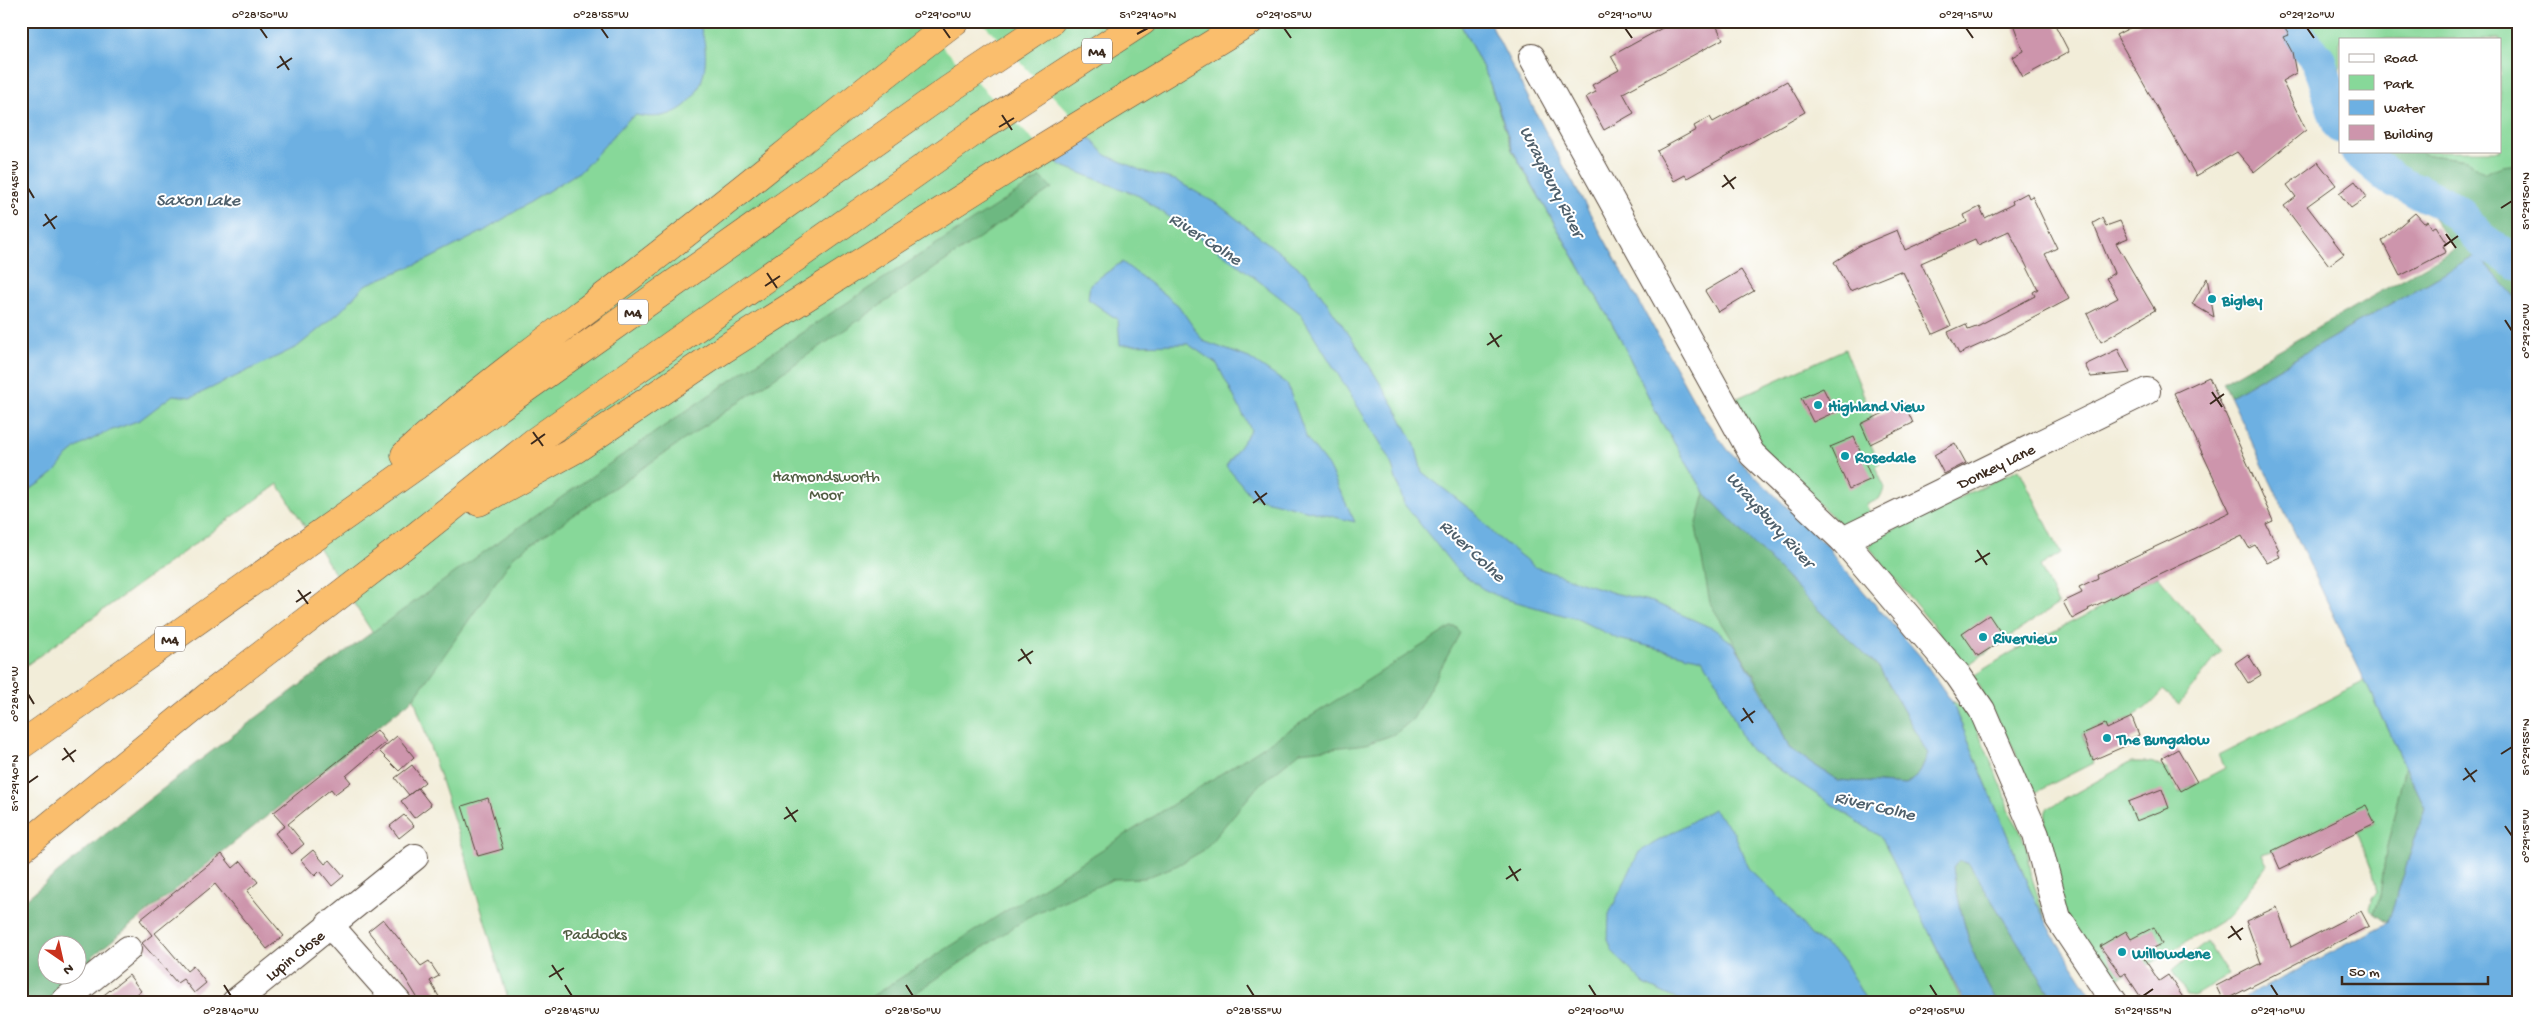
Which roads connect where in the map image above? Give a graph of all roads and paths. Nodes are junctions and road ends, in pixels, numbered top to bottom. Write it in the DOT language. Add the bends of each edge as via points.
graph roads {
  1 [pos="955,21"];
  2 [pos="1051,21"];
  3 [pos="1143,21"];
  4 [pos="1250,21"];
  5 [pos="1532,57"];
  6 [pos="2148,390"];
  7 [pos="318,533"];
  8 [pos="415,538"];
  9 [pos="1843,540"];
  10 [pos="21,745"];
  11 [pos="21,850"];
  12 [pos="415,856"];
  13 [pos="329,924"];
  14 [pos="128,949"];
  15 [pos="63,1002"];
  16 [pos="235,1002"];
  17 [pos="398,1002"];
  18 [pos="2114,1002"];
  1 -- 7 [label="highway" via="440,422"];
  2 -- 7 [label="highway, M4"];
  3 -- 8 [label="highway, M4" via="981,127 534,442"];
  4 -- 8 [label="highway" via="1019,162 724,349 576,449"];
  5 -- 9 [label="street" via="1752,454"];
  6 -- 9 [label="street, Donkey Lane"];
  7 -- 10 [label="highway, M4"];
  8 -- 11 [label="highway, M4" via="210,694"];
  9 -- 18 [label="street" via="1958,675 1982,710 2036,836 2058,918"];
  12 -- 13 [label="street, Lupin Close"];
  13 -- 16 [label="street, Lupin Close"];
  13 -- 17 [label="street"];
  14 -- 15 [label="street"];
}
